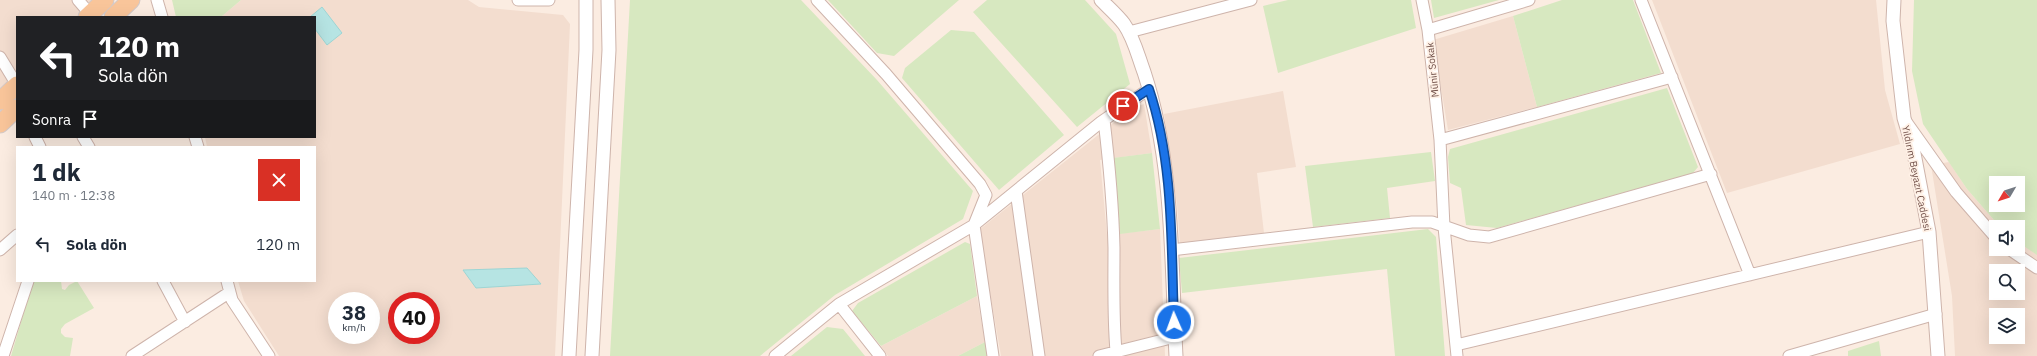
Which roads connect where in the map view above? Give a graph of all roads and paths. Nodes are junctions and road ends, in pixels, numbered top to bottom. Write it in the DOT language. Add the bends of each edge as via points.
graph roads {
  1 [pos="78,0"];
  2 [pos="105,0"];
  3 [pos="131,0"];
  4 [pos="157,0"];
  5 [pos="518,0"];
  6 [pos="549,0"];
  7 [pos="586,0"];
  8 [pos="608,0"];
  9 [pos="817,0"];
  10 [pos="1101,0"];
  11 [pos="1251,0"];
  12 [pos="1422,0"];
  13 [pos="1529,0"];
  14 [pos="1641,0"];
  15 [pos="1894,0"];
  16 [pos="89,15"];
  17 [pos="114,16"];
  18 [pos="162,16"];
  19 [pos="1428,30"];
  20 [pos="1128,32"];
  21 [pos="0,57"];
  22 [pos="1672,77"];
  23 [pos="16,83"];
  24 [pos="16,86"];
  25 [pos="1149,89"];
  26 [pos="0,101"];
  27 [pos="16,109"];
  28 [pos="1904,118"];
  29 [pos="1104,120"];
  30 [pos="0,124"];
  31 [pos="1440,140"];
  32 [pos="1711,174"];
  33 [pos="1016,191"];
  34 [pos="974,225"];
  35 [pos="1444,227"];
  36 [pos="1989,230"];
  37 [pos="1930,232"];
  38 [pos="16,236"];
  39 [pos="0,250"];
  40 [pos="1171,250"];
  41 [pos="2019,256"];
  42 [pos="2037,268"];
  43 [pos="1750,275"];
  44 [pos="28,282"];
  45 [pos="164,282"];
  46 [pos="226,282"];
  47 [pos="230,292"];
  48 [pos="839,304"];
  49 [pos="1936,314"];
  50 [pos="185,322"];
  51 [pos="1175,337"];
  52 [pos="1116,351"];
  53 [pos="1456,351"];
  54 [pos="135,355"];
  55 [pos="3,356"];
  56 [pos="269,356"];
  57 [pos="569,356"];
  58 [pos="592,356"];
  59 [pos="775,356"];
  60 [pos="880,356"];
  61 [pos="993,356"];
  62 [pos="1039,356"];
  63 [pos="1099,356"];
  64 [pos="1176,356"];
  65 [pos="1789,356"];
  66 [pos="1938,356"];
  1 -- 16 [label="street"];
  2 -- 16 [label="main road"];
  3 -- 17 [label="main road"];
  4 -- 18 [label="street"];
  5 -- 6 [label="street"];
  7 -- 57 [label="street" via="586,50"];
  8 -- 58 [label="street" via="609,50"];
  9 -- 34 [label="street" via="886,74 980,184 986,195"];
  10 -- 20 [label="street" via="1124,24"];
  11 -- 20 [label="street"];
  12 -- 19 [label="street, Münir Sokak"];
  13 -- 19 [label="street"];
  14 -- 22 [label="street"];
  15 -- 28 [label="street, Yıldırım Beyazıt Caddesi" via="1893,21"];
  19 -- 31 [label="street, Münir Sokak"];
  20 -- 25 [label="street"];
  21 -- 23 [label="street"];
  22 -- 31 [label="street"];
  22 -- 32 [label="street"];
  24 -- 26 [label="main road"];
  25 -- 29 [label="street"];
  25 -- 40 [label="street" via="1158,120 1164,158"];
  27 -- 30 [label="main road"];
  28 -- 36 [label="street" via="1956,192"];
  28 -- 37 [label="street, Yıldırım Beyazıt Caddesi"];
  29 -- 33 [label="street"];
  29 -- 52 [label="street" via="1111,188"];
  31 -- 35 [label="street, Münir Sokak"];
  32 -- 35 [label="street" via="1489,237 1469,235"];
  32 -- 43 [label="street"];
  33 -- 34 [label="street"];
  33 -- 62 [label="street"];
  34 -- 48 [label="street"];
  34 -- 61 [label="street"];
  35 -- 40 [label="street" via="1432,222 1412,222"];
  35 -- 53 [label="street, Münir Sokak"];
  37 -- 43 [label="street"];
  37 -- 49 [label="street, Yıldırım Beyazıt Caddesi"];
  38 -- 39 [label="street"];
  40 -- 51 [label="street"];
  41 -- 42 [label="street"];
  43 -- 53 [label="street"];
  44 -- 55 [label="street"];
  45 -- 50 [label="street"];
  46 -- 47 [label="street"];
  47 -- 50 [label="street"];
  47 -- 56 [label="street" via="232,300"];
  48 -- 59 [label="street"];
  48 -- 60 [label="street"];
  49 -- 65 [label="street"];
  49 -- 66 [label="street, Yıldırım Beyazıt Caddesi"];
  50 -- 54 [label="street"];
  51 -- 52 [label="street"];
  51 -- 64 [label="street"];
  52 -- 63 [label="street"];
}
